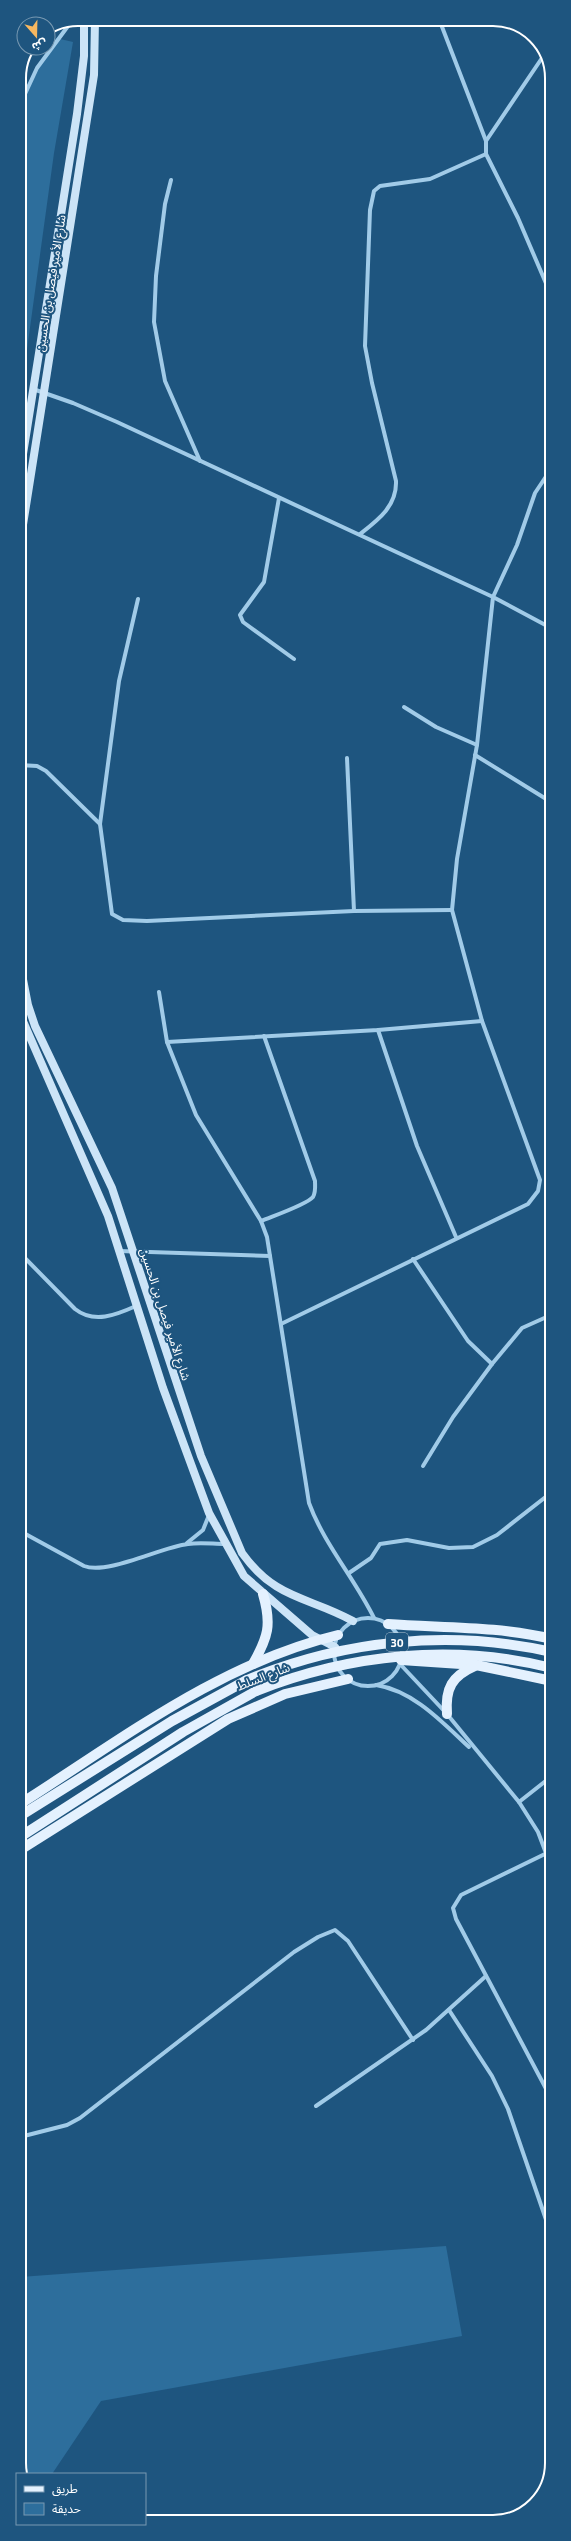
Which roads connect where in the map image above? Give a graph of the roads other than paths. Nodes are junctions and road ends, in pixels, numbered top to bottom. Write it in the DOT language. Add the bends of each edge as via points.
graph roads {
  1 [pos="84,26"];
  2 [pos="95,26"];
  3 [pos="442,26"];
  4 [pos="67,27"];
  5 [pos="541,59"];
  6 [pos="26,93"];
  7 [pos="486,141"];
  8 [pos="486,154"];
  9 [pos="171,180"];
  10 [pos="545,280"];
  11 [pos="33,389"];
  12 [pos="45,393"];
  13 [pos="26,434"];
  14 [pos="200,461"];
  15 [pos="545,479"];
  16 [pos="279,498"];
  17 [pos="26,508"];
  18 [pos="360,534"];
  19 [pos="494,597"];
  20 [pos="138,599"];
  21 [pos="545,625"];
  22 [pos="294,659"];
  23 [pos="404,707"];
  24 [pos="477,745"];
  25 [pos="476,755"];
  26 [pos="347,758"];
  27 [pos="26,765"];
  28 [pos="545,798"];
  29 [pos="100,824"];
  30 [pos="452,910"];
  31 [pos="354,911"];
  32 [pos="159,992"];
  33 [pos="26,995"];
  34 [pos="482,1021"];
  35 [pos="26,1030"];
  36 [pos="378,1030"];
  37 [pos="264,1036"];
  38 [pos="167,1042"];
  39 [pos="261,1221"];
  40 [pos="456,1238"];
  41 [pos="119,1251"];
  42 [pos="135,1253"];
  43 [pos="270,1256"];
  44 [pos="26,1258"];
  45 [pos="413,1259"];
  46 [pos="137,1306"];
  47 [pos="545,1318"];
  48 [pos="281,1324"];
  49 [pos="492,1364"];
  50 [pos="423,1466"];
  51 [pos="545,1497"];
  52 [pos="209,1513"];
  53 [pos="26,1534"];
  54 [pos="187,1544"];
  55 [pos="225,1544"];
  56 [pos="350,1573"];
  57 [pos="263,1594"];
  58 [pos="374,1618"];
  59 [pos="353,1621"];
  60 [pos="388,1624"];
  61 [pos="338,1635"];
  62 [pos="545,1638"];
  63 [pos="320,1640"];
  64 [pos="335,1647"];
  65 [pos="545,1651"];
  66 [pos="400,1662"];
  67 [pos="252,1664"];
  68 [pos="476,1665"];
  69 [pos="545,1667"];
  70 [pos="348,1679"];
  71 [pos="545,1680"];
  72 [pos="374,1685"];
  73 [pos="447,1714"];
  74 [pos="477,1754"];
  75 [pos="545,1782"];
  76 [pos="26,1800"];
  77 [pos="519,1802"];
  78 [pos="26,1812"];
  79 [pos="26,1833"];
  80 [pos="26,1846"];
  81 [pos="545,1848"];
  82 [pos="545,1854"];
  83 [pos="486,1976"];
  84 [pos="450,2010"];
  85 [pos="414,2040"];
  86 [pos="545,2087"];
  87 [pos="316,2106"];
  88 [pos="26,2136"];
  89 [pos="545,2217"];
  1 -- 11 [label="street, شارع الأمير فيصل بن الحسين" via="84,56 77,114"];
  2 -- 12 [label="street, شارع الأمير فيصل بن الحسين" via="94,75"];
  3 -- 7 [label="street"];
  4 -- 6 [label="street" via="38,68"];
  5 -- 7 [label="street"];
  7 -- 8 [label="street"];
  8 -- 10 [label="street"];
  8 -- 18 [label="street" via="430,179 380,186 373,196 365,346 396,481 396,492 384,514"];
  9 -- 14 [label="street" via="165,204 156,276 154,322 165,381"];
  11 -- 12 [label="street"];
  11 -- 13 [label="street, شارع الأمير فيصل بن الحسين"];
  12 -- 14 [label="street" via="92,411"];
  12 -- 17 [label="street, شارع الأمير فيصل بن الحسين"];
  14 -- 16 [label="street"];
  15 -- 19 [label="street" via="535,493 514,552"];
  16 -- 18 [label="street"];
  16 -- 22 [label="street" via="264,582 240,615 243,622"];
  18 -- 19 [label="street"];
  19 -- 21 [label="street"];
  19 -- 24 [label="street"];
  20 -- 29 [label="street" via="120,681"];
  23 -- 24 [label="street" via="436,727"];
  24 -- 25 [label="street"];
  25 -- 28 [label="street"];
  25 -- 30 [label="street" via="457,859"];
  26 -- 31 [label="street"];
  27 -- 29 [label="street" via="37,766 46,771"];
  29 -- 31 [label="street" via="111,910 123,920"];
  30 -- 31 [label="street"];
  30 -- 34 [label="street"];
  32 -- 38 [label="street"];
  33 -- 42 [label="street, شارع الأمير فيصل بن الحسين" via="35,1026 112,1188"];
  34 -- 36 [label="street"];
  34 -- 40 [label="street" via="540,1185 528,1204"];
  35 -- 41 [label="street, شارع الأمير فيصل بن الحسين" via="86,1163"];
  36 -- 37 [label="street"];
  36 -- 40 [label="street" via="417,1146"];
  37 -- 38 [label="street"];
  37 -- 39 [label="street" via="316,1190 313,1197"];
  38 -- 39 [label="street" via="201,1125"];
  39 -- 43 [label="street"];
  40 -- 45 [label="street"];
  41 -- 42 [label="street"];
  41 -- 46 [label="street, شارع الأمير فيصل بن الحسين"];
  42 -- 43 [label="street"];
  42 -- 59 [label="street, شارع الأمير فيصل بن الحسين" via="201,1456 242,1553 252,1567 281,1591"];
  43 -- 48 [label="street"];
  44 -- 46 [label="street" via="85,1316 112,1316"];
  45 -- 48 [label="street"];
  45 -- 49 [label="street" via="468,1341"];
  46 -- 52 [label="street, شارع الأمير فيصل بن الحسين" via="163,1388"];
  47 -- 49 [label="street" via="522,1328"];
  48 -- 56 [label="street" via="309,1503 320,1527"];
  49 -- 50 [label="street" via="453,1417"];
  51 -- 56 [label="street" via="497,1535 474,1547 449,1548 407,1540 380,1544 367,1561"];
  52 -- 54 [label="street" via="203,1530"];
  52 -- 55 [label="street, شارع الأمير فيصل بن الحسين"];
  53 -- 54 [label="street" via="92,1568"];
  54 -- 55 [label="street"];
  55 -- 57 [label="street, شارع الأمير فيصل بن الحسين" via="244,1576"];
  56 -- 58 [label="street"];
  57 -- 63 [label="street, شارع الأمير فيصل بن الحسين"];
  57 -- 67 [label="main road" via="268,1609 268,1634"];
  58 -- 59 [label="street"];
  58 -- 60 [label="street"];
  59 -- 61 [label="street"];
  60 -- 62 [label="main road" via="456,1626 514,1631"];
  60 -- 66 [label="street" via="401,1642"];
  61 -- 63 [label="main road"];
  61 -- 64 [label="street"];
  63 -- 64 [label="street, شارع الأمير فيصل بن الحسين"];
  63 -- 67 [label="main road"];
  64 -- 70 [label="street" via="336,1662"];
  65 -- 78 [label="main road, شارع السلط / 30, bridge" via="497,1642 428,1640 346,1650 290,1664 220,1694"];
  66 -- 68 [label="main road"];
  66 -- 72 [label="street" via="387,1680"];
  66 -- 73 [label="street"];
  67 -- 76 [label="main road" via="163,1711"];
  68 -- 71 [label="main road"];
  68 -- 73 [label="main road" via="452,1680 447,1694"];
  69 -- 79 [label="main road, شارع السلط / 30, bridge" via="495,1656 432,1653 349,1664 292,1678 251,1693 218,1711"];
  70 -- 72 [label="street" via="360,1684"];
  70 -- 80 [label="main road" via="285,1694 228,1719"];
  72 -- 74 [label="street" via="412,1698"];
  73 -- 74 [label="street"];
  74 -- 77 [label="street"];
  75 -- 77 [label="street"];
  77 -- 81 [label="street"];
  82 -- 83 [label="street" via="461,1895 455,1901 456,1919"];
  83 -- 84 [label="street"];
  83 -- 86 [label="street"];
  84 -- 85 [label="street"];
  84 -- 89 [label="street" via="492,2076 508,2109"];
  85 -- 87 [label="street"];
  85 -- 88 [label="street" via="348,1941 335,1930 294,1952 90,2112 67,2125"];
}
